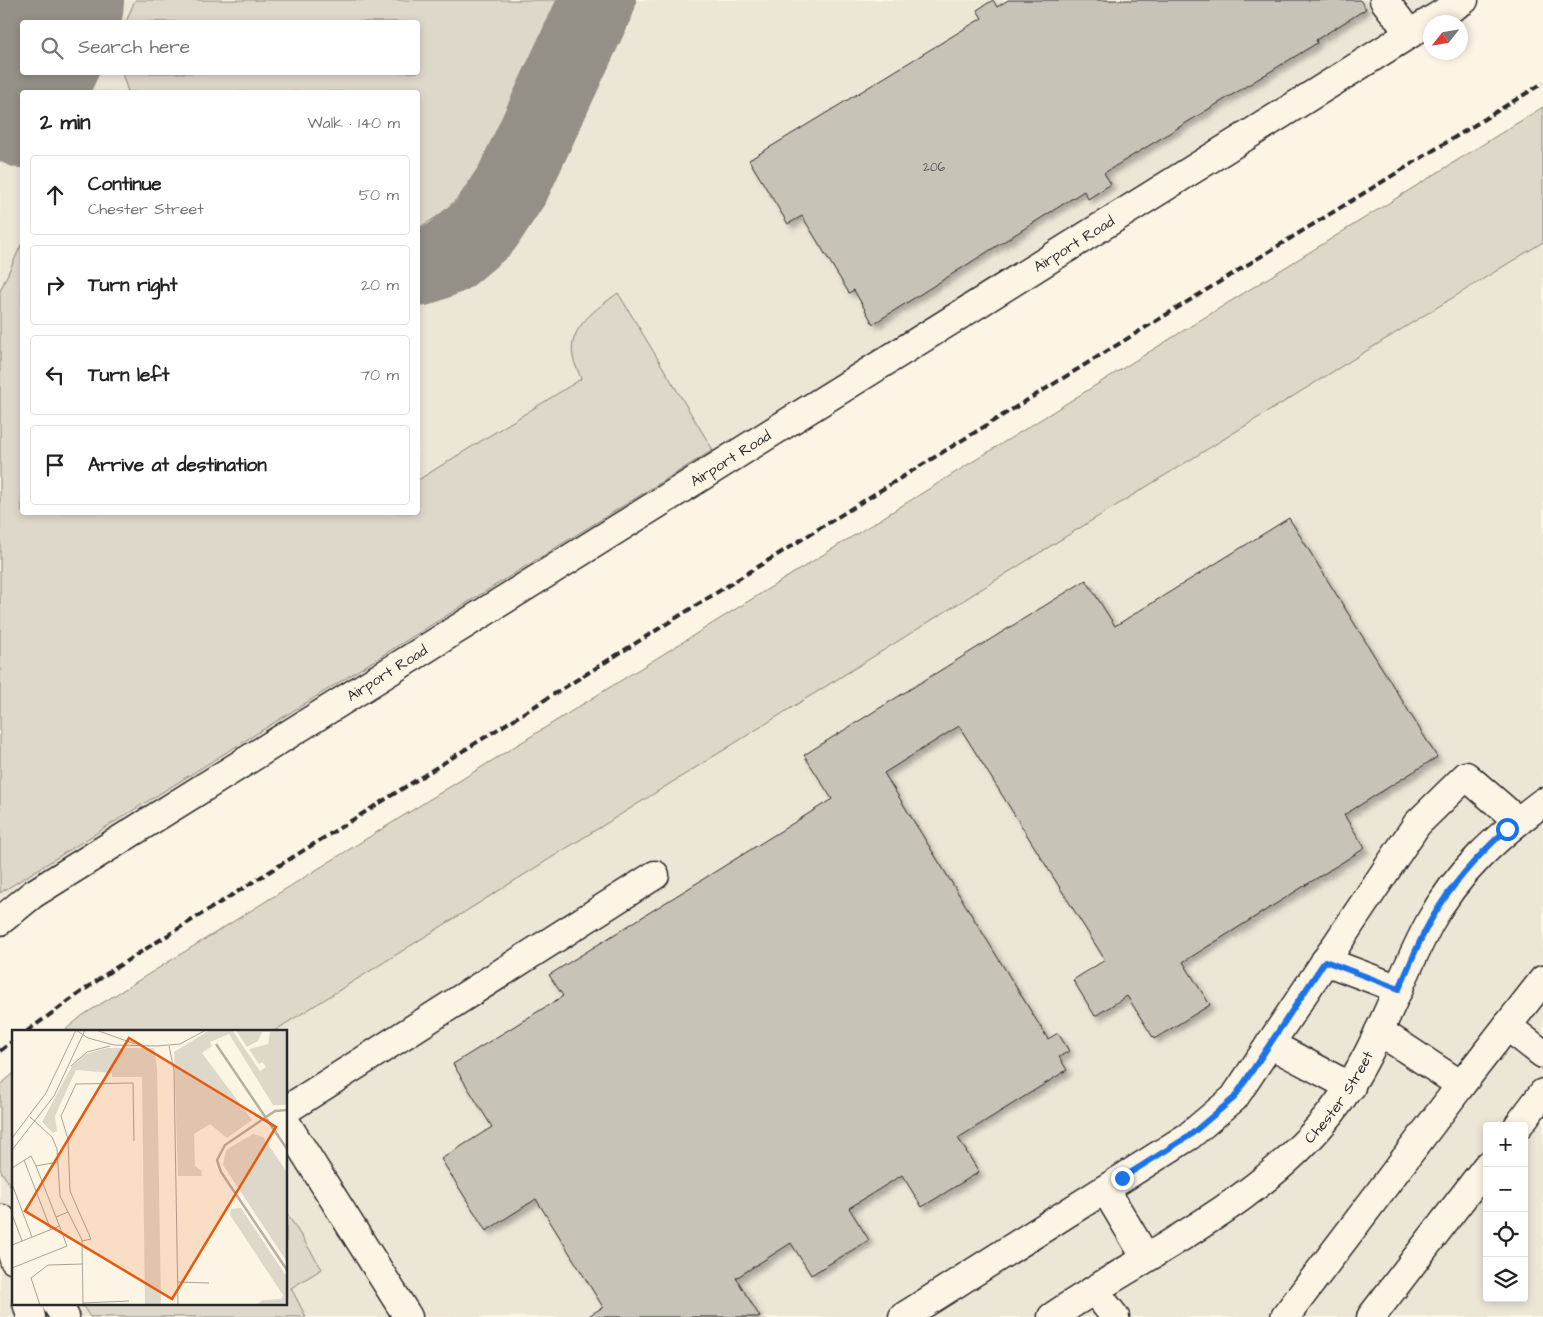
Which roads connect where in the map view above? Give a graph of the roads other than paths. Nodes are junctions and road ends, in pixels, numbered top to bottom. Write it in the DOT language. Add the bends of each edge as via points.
graph roads {
  1 [pos="1384,0"];
  2 [pos="1464,0"];
  3 [pos="1410,34"];
  4 [pos="1543,802"];
  5 [pos="1518,821"];
  6 [pos="655,875"];
  7 [pos="0,920"];
  8 [pos="1325,961"];
  9 [pos="1543,980"];
  10 [pos="1399,989"];
  11 [pos="1507,1026"];
  12 [pos="1379,1031"];
  13 [pos="1270,1044"];
  14 [pos="1543,1054"];
  15 [pos="1461,1085"];
  16 [pos="1351,1087"];
  17 [pos="1543,1093"];
  18 [pos="288,1109"];
  19 [pos="1521,1122"];
  20 [pos="288,1126"];
  21 [pos="1486,1167"];
  22 [pos="1105,1189"];
  23 [pos="5,1224"];
  24 [pos="12,1252"];
  25 [pos="1146,1258"];
  26 [pos="1094,1290"];
  27 [pos="26,1304"];
  28 [pos="57,1304"];
  29 [pos="30,1317"];
  30 [pos="65,1317"];
  31 [pos="408,1317"];
  32 [pos="903,1317"];
  33 [pos="1052,1317"];
  34 [pos="1115,1317"];
  35 [pos="1285,1317"];
  36 [pos="1371,1317"];
  1 -- 3 [label="street"];
  2 -- 3 [label="street, Airport Road"];
  3 -- 7 [label="street, Airport Road" via="33,894"];
  4 -- 5 [label="street, Chester Street"];
  5 -- 8 [label="street" via="1466,776 1417,824"];
  5 -- 10 [label="street, Chester Street" via="1477,856 1449,892 1430,922"];
  6 -- 18 [label="street"];
  8 -- 10 [label="street"];
  8 -- 13 [label="street"];
  9 -- 11 [label="street"];
  10 -- 12 [label="street, Chester Street"];
  11 -- 14 [label="street"];
  11 -- 15 [label="street"];
  12 -- 15 [label="street"];
  12 -- 16 [label="street, Chester Street"];
  13 -- 16 [label="street"];
  13 -- 22 [label="street" via="1234,1098 1189,1136"];
  15 -- 35 [label="street"];
  16 -- 25 [label="street, Chester Street" via="1304,1144 1272,1175"];
  17 -- 19 [label="street"];
  20 -- 31 [label="street"];
  21 -- 36 [label="street"];
  22 -- 25 [label="street"];
  22 -- 32 [label="street"];
  23 -- 24 [label="street"];
  25 -- 26 [label="street, Chester Street"];
  26 -- 33 [label="street, Chester Street"];
  26 -- 34 [label="street"];
  27 -- 29 [label="street"];
  28 -- 30 [label="street"];
}
